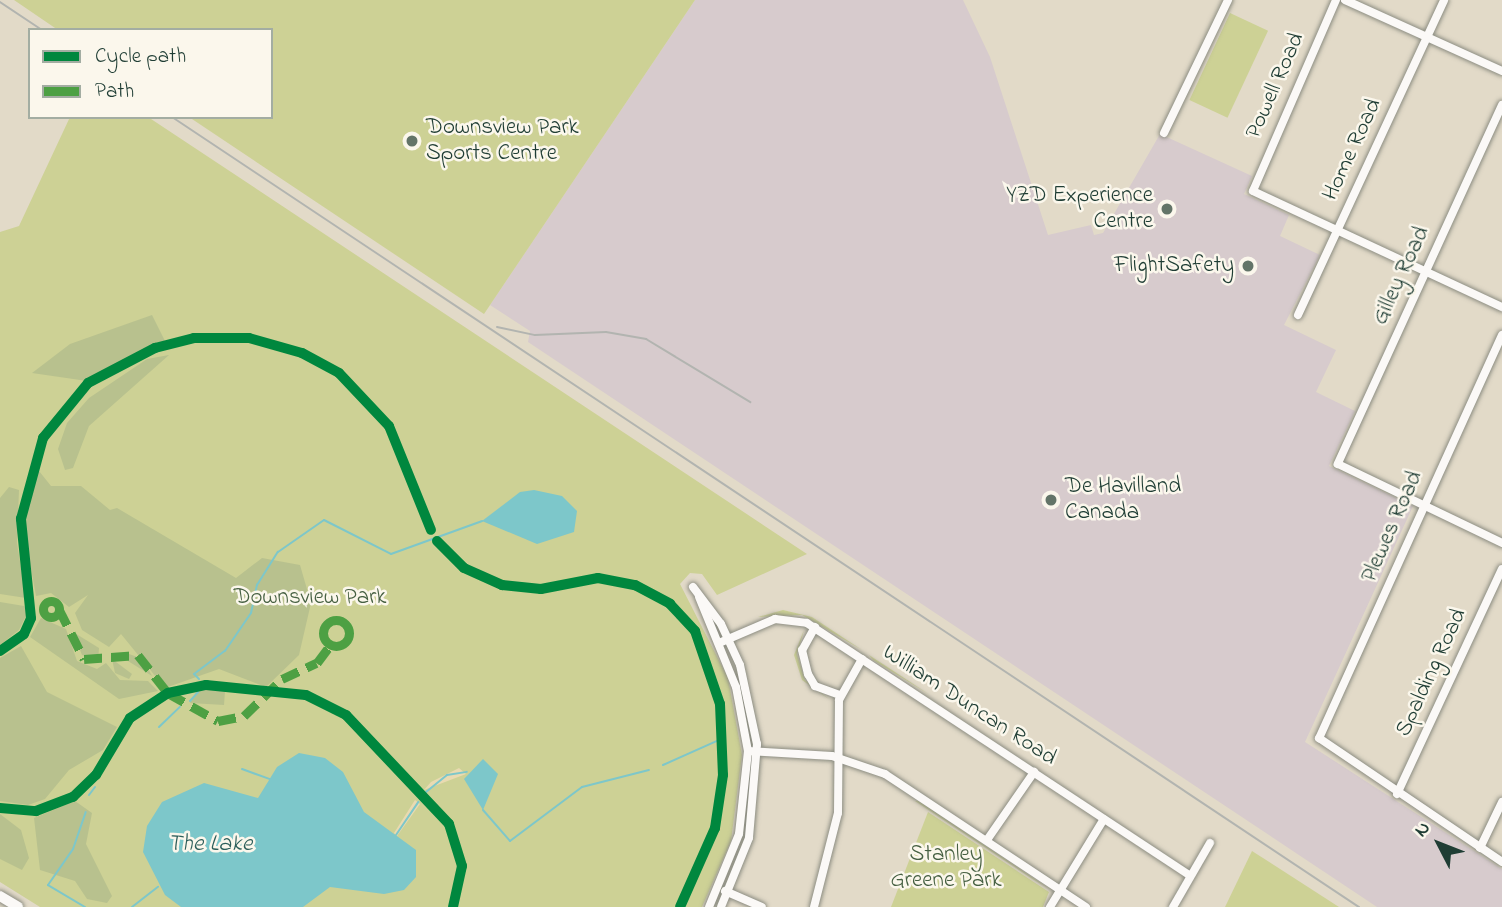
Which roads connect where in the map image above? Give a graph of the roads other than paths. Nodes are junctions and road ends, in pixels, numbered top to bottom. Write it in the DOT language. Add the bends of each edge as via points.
graph roads {
  1 [pos="1227,0"];
  2 [pos="1336,0"];
  3 [pos="1345,0"];
  4 [pos="1444,0"];
  5 [pos="1427,37"];
  6 [pos="1502,71"];
  7 [pos="1502,105"];
  8 [pos="1164,133"];
  9 [pos="1337,232"];
  10 [pos="1425,272"];
  11 [pos="1502,307"];
  12 [pos="1298,315"];
  13 [pos="1502,335"];
  14 [pos="1424,507"];
  15 [pos="1502,543"];
  16 [pos="1502,569"];
  17 [pos="692,587"];
  18 [pos="699,597"];
  19 [pos="815,627"];
  20 [pos="728,639"];
  21 [pos="719,643"];
  22 [pos="862,659"];
  23 [pos="840,695"];
  24 [pos="753,751"];
  25 [pos="841,758"];
  26 [pos="1034,772"];
  27 [pos="1397,794"];
  28 [pos="1502,802"];
  29 [pos="1104,819"];
  30 [pos="987,840"];
  31 [pos="1210,843"];
  32 [pos="1480,848"];
  33 [pos="1502,862"];
  34 [pos="1188,874"];
  35 [pos="719,888"];
  36 [pos="1058,888"];
  37 [pos="729,893"];
  38 [pos="0,896"];
  39 [pos="16,906"];
  40 [pos="709,907"];
  41 [pos="721,907"];
  42 [pos="762,907"];
  43 [pos="814,907"];
  44 [pos="1050,907"];
  45 [pos="1086,907"];
  46 [pos="1173,907"];
  1 -- 8 [label="street"];
  2 -- 9 [label="street, Powell Road" via="1252,189"];
  3 -- 5 [label="street"];
  4 -- 5 [label="street, Home Road"];
  5 -- 6 [label="street"];
  5 -- 9 [label="street, Home Road"];
  7 -- 10 [label="street, Gilley Road"];
  9 -- 10 [label="street"];
  9 -- 12 [label="street, Home Road"];
  10 -- 11 [label="street"];
  10 -- 14 [label="street, Gilley Road" via="1338,464"];
  13 -- 14 [label="street, Plewes Road"];
  14 -- 15 [label="street"];
  14 -- 27 [label="street, Plewes Road" via="1319,736 1322,746"];
  16 -- 27 [label="street, Spalding Road"];
  17 -- 18 [label="street"];
  18 -- 20 [label="street"];
  18 -- 21 [label="street"];
  19 -- 20 [label="street, William Duncan Road" via="784,617"];
  19 -- 22 [label="street, William Duncan Road"];
  19 -- 23 [label="street" via="802,650 808,674 815,686"];
  20 -- 21 [label="street, William Duncan Road"];
  20 -- 24 [label="street"];
  21 -- 24 [label="street"];
  22 -- 23 [label="street"];
  22 -- 26 [label="street, William Duncan Road"];
  23 -- 25 [label="street"];
  24 -- 25 [label="street"];
  24 -- 35 [label="street" via="739,834"];
  24 -- 37 [label="street" via="749,838"];
  25 -- 30 [label="street" via="896,780"];
  25 -- 43 [label="street" via="834,843"];
  26 -- 29 [label="street, William Duncan Road"];
  26 -- 30 [label="street"];
  27 -- 32 [label="street"];
  28 -- 32 [label="street"];
  29 -- 34 [label="street, William Duncan Road"];
  29 -- 36 [label="street"];
  30 -- 36 [label="street"];
  31 -- 34 [label="street"];
  32 -- 33 [label="street"];
  34 -- 46 [label="street"];
  35 -- 37 [label="street"];
  35 -- 40 [label="street"];
  36 -- 44 [label="street"];
  36 -- 45 [label="street"];
  37 -- 41 [label="street"];
  37 -- 42 [label="street"];
  38 -- 39 [label="main road"];
}
